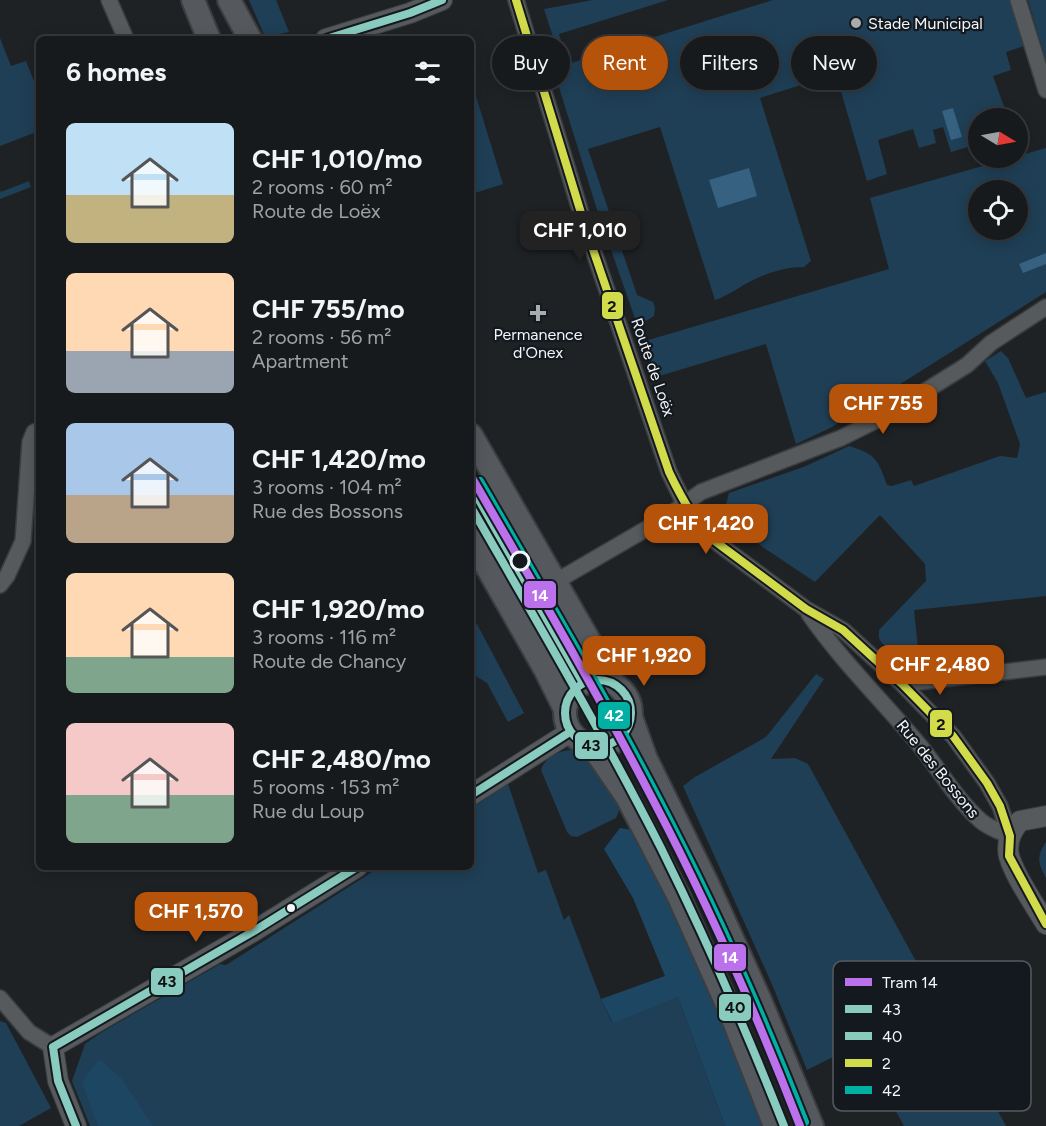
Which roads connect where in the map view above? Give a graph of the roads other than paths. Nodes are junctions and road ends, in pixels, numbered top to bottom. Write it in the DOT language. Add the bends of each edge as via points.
graph roads {
  1 [pos="110,0"];
  2 [pos="193,0"];
  3 [pos="229,0"];
  4 [pos="442,0"];
  5 [pos="1018,0"];
  6 [pos="516,2"];
  7 [pos="125,36"];
  8 [pos="208,36"];
  9 [pos="248,36"];
  10 [pos="336,36"];
  11 [pos="1046,90"];
  12 [pos="1046,307"];
  13 [pos="36,431"];
  14 [pos="474,440"];
  15 [pos="684,503"];
  16 [pos="474,544"];
  17 [pos="555,582"];
  18 [pos="0,585"];
  19 [pos="806,609"];
  20 [pos="1046,667"];
  21 [pos="614,684"];
  22 [pos="902,684"];
  23 [pos="565,709"];
  24 [pos="631,717"];
  25 [pos="570,732"];
  26 [pos="592,746"];
  27 [pos="474,793"];
  28 [pos="1046,816"];
  29 [pos="1010,836"];
  30 [pos="352,870"];
  31 [pos="1046,924"];
  32 [pos="2,1005"];
  33 [pos="53,1047"];
  34 [pos="76,1126"];
  35 [pos="775,1126"];
  36 [pos="812,1126"];
  1 -- 7 [label="street"];
  2 -- 8 [label="main road"];
  3 -- 9 [label="main road"];
  4 -- 10 [label="street"];
  5 -- 11 [label="street"];
  6 -- 15 [label="street, Route de Loëx" via="585,226 669,472"];
  12 -- 15 [label="street" via="887,415 841,438 721,483"];
  13 -- 18 [label="street" via="30,442 23,542"];
  14 -- 17 [label="main road"];
  15 -- 17 [label="street" via="666,518"];
  15 -- 19 [label="street, Rue des Bossons" via="708,536"];
  16 -- 23 [label="main road"];
  17 -- 21 [label="main road"];
  19 -- 22 [label="street, Rue des Bossons" via="843,630"];
  19 -- 29 [label="street, Rue des Bossons" via="962,801 983,824"];
  20 -- 22 [label="street"];
  21 -- 23 [label="main road" via="596,680 583,683 572,693"];
  21 -- 24 [label="main road" via="625,694"];
  22 -- 29 [label="street, Rue des Bossons" via="953,736 987,783"];
  23 -- 25 [label="main road"];
  24 -- 26 [label="main road" via="616,741"];
  24 -- 36 [label="main road" via="646,759 755,988"];
  25 -- 26 [label="main road"];
  25 -- 27 [label="street"];
  26 -- 35 [label="main road" via="627,797 674,887 730,1011"];
  28 -- 29 [label="street" via="1020,821"];
  29 -- 31 [label="street, Rue des Bossons" via="1009,856"];
  30 -- 33 [label="street"];
  32 -- 33 [label="street" via="29,1032"];
  33 -- 34 [label="street" via="58,1081"];
}
